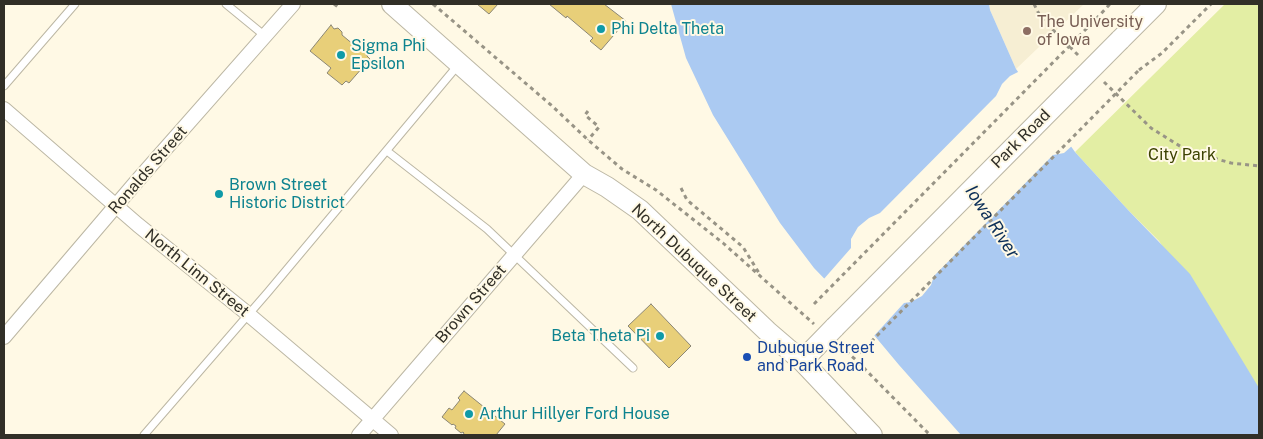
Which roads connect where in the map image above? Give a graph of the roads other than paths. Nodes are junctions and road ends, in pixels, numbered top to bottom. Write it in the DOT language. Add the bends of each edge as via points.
graph roads {
  1 [pos="75,4"];
  2 [pos="226,4"];
  3 [pos="293,4"];
  4 [pos="392,4"];
  5 [pos="1156,4"];
  6 [pos="265,36"];
  7 [pos="460,64"];
  8 [pos="4,86"];
  9 [pos="4,109"];
  10 [pos="388,151"];
  11 [pos="584,174"];
  12 [pos="116,206"];
  13 [pos="514,254"];
  14 [pos="248,314"];
  15 [pos="4,337"];
  16 [pos="802,361"];
  17 [pos="633,368"];
  18 [pos="372,419"];
  19 [pos="144,435"];
  20 [pos="358,435"];
  21 [pos="391,435"];
  22 [pos="872,435"];
  1 -- 8 [label="lane"];
  2 -- 6 [label="lane"];
  3 -- 6 [label="street, Ronalds Street"];
  4 -- 7 [label="main road, North Dubuque Street"];
  5 -- 16 [label="main road, Park Road, bridge"];
  6 -- 12 [label="street, Ronalds Street"];
  7 -- 10 [label="lane"];
  7 -- 11 [label="main road, North Dubuque Street"];
  9 -- 12 [label="street, North Linn Street"];
  10 -- 13 [label="lane" via="481,223"];
  10 -- 14 [label="lane"];
  11 -- 13 [label="street, Brown Street"];
  11 -- 16 [label="main road, North Dubuque Street" via="640,210"];
  12 -- 14 [label="street, North Linn Street"];
  12 -- 15 [label="street, Ronalds Street"];
  13 -- 17 [label="lane"];
  13 -- 18 [label="street, Brown Street"];
  14 -- 18 [label="street, North Linn Street"];
  14 -- 19 [label="lane"];
  16 -- 22 [label="main road, North Dubuque Street"];
  18 -- 20 [label="street, Brown Street"];
  18 -- 21 [label="street, North Linn Street"];
}
